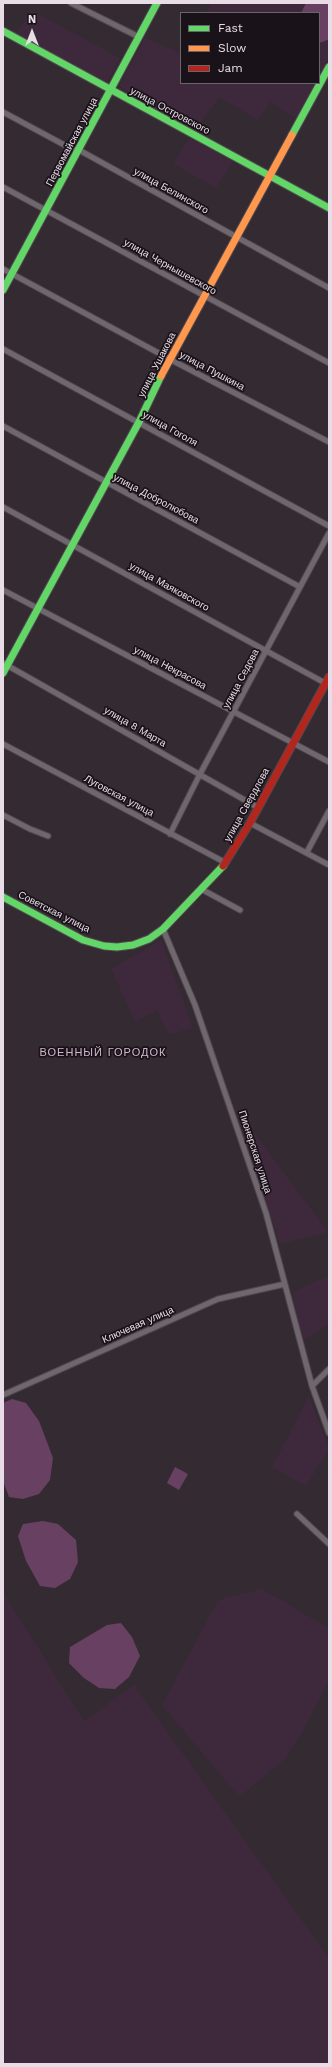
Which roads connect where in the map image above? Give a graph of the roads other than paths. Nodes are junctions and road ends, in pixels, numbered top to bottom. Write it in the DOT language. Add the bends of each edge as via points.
graph roads {
  1 [pos="157,3"];
  2 [pos="75,4"];
  3 [pos="3,31"];
  4 [pos="139,37"];
  5 [pos="329,67"];
  6 [pos="327,76"];
  7 [pos="110,90"];
  8 [pos="3,112"];
  9 [pos="79,150"];
  10 [pos="270,175"];
  11 [pos="3,187"];
  12 [pos="329,208"];
  13 [pos="47,210"];
  14 [pos="237,238"];
  15 [pos="3,269"];
  16 [pos="12,274"];
  17 [pos="329,288"];
  18 [pos="3,290"];
  19 [pos="205,296"];
  20 [pos="3,349"];
  21 [pos="170,359"];
  22 [pos="329,363"];
  23 [pos="139,422"];
  24 [pos="3,426"];
  25 [pos="329,442"];
  26 [pos="106,482"];
  27 [pos="3,507"];
  28 [pos="329,526"];
  29 [pos="329,533"];
  30 [pos="328,540"];
  31 [pos="72,545"];
  32 [pos="300,587"];
  33 [pos="3,590"];
  34 [pos="37,609"];
  35 [pos="266,651"];
  36 [pos="5,664"];
  37 [pos="3,673"];
  38 [pos="327,680"];
  39 [pos="234,712"];
  40 [pos="293,743"];
  41 [pos="3,744"];
  42 [pos="329,762"];
  43 [pos="200,774"];
  44 [pos="257,807"];
  45 [pos="329,811"];
  46 [pos="3,815"];
  47 [pos="250,823"];
  48 [pos="170,834"];
  49 [pos="48,836"];
  50 [pos="307,852"];
  51 [pos="226,863"];
  52 [pos="329,864"];
  53 [pos="202,890"];
  54 [pos="3,897"];
  55 [pos="240,910"];
  56 [pos="163,929"];
  57 [pos="284,1284"];
  58 [pos="329,1369"];
  59 [pos="312,1386"];
  60 [pos="3,1395"];
  61 [pos="329,1433"];
  62 [pos="297,1514"];
  63 [pos="329,1544"];
  1 -- 4 [label="street, Первомайская улица"];
  2 -- 4 [label="street"];
  3 -- 7 [label="street, улица Островского"];
  4 -- 7 [label="street, Первомайская улица"];
  5 -- 6 [label="street, улица Ушакова"];
  6 -- 10 [label="street, улица Ушакова"];
  7 -- 9 [label="street, Первомайская улица"];
  7 -- 10 [label="street, улица Островского"];
  8 -- 9 [label="street, улица Белинского" via="70,148"];
  9 -- 13 [label="street, Первомайская улица"];
  9 -- 14 [label="street, улица Белинского"];
  10 -- 12 [label="street, улица Островского"];
  10 -- 14 [label="street, улица Ушакова"];
  11 -- 13 [label="street, улица Чернышевского"];
  13 -- 16 [label="street, Первомайская улица"];
  13 -- 19 [label="street, улица Чернышевского"];
  14 -- 17 [label="street, улица Белинского"];
  14 -- 19 [label="street, улица Ушакова"];
  15 -- 16 [label="street, улица Пушкина"];
  16 -- 18 [label="street, Первомайская улица"];
  16 -- 21 [label="street, улица Пушкина"];
  19 -- 21 [label="street, улица Ушакова"];
  19 -- 22 [label="street, улица Чернышевского"];
  20 -- 23 [label="street, улица Гоголя"];
  21 -- 23 [label="street, улица Ушакова"];
  21 -- 25 [label="street, улица Пушкина"];
  23 -- 26 [label="street, улица Ушакова"];
  23 -- 28 [label="street, улица Гоголя"];
  24 -- 26 [label="street, улица Добролюбова"];
  26 -- 31 [label="street, улица Ушакова"];
  26 -- 32 [label="street, улица Добролюбова"];
  27 -- 31 [label="street, улица Маяковского"];
  29 -- 30 [label="street, улица Седова"];
  30 -- 32 [label="street, улица Седова"];
  31 -- 34 [label="street, улица Ушакова"];
  31 -- 35 [label="street, улица Маяковского"];
  32 -- 35 [label="street, улица Седова"];
  33 -- 34 [label="street, улица Некрасова"];
  34 -- 36 [label="street, улица Ушакова"];
  34 -- 39 [label="street, улица Некрасова"];
  35 -- 38 [label="street, улица Маяковского"];
  35 -- 39 [label="street, улица Седова"];
  36 -- 37 [label="street, улица Ушакова"];
  36 -- 43 [label="street, улица 8 Марта"];
  38 -- 40 [label="street, улица Свердлова"];
  39 -- 40 [label="street, улица Некрасова"];
  39 -- 43 [label="street, улица Седова"];
  40 -- 42 [label="street, улица Некрасова"];
  40 -- 44 [label="street, улица Свердлова"];
  41 -- 48 [label="street, Луговская улица"];
  43 -- 44 [label="street, улица 8 Марта"];
  43 -- 48 [label="street, улица Седова"];
  44 -- 47 [label="street, улица Свердлова"];
  45 -- 50 [label="street"];
  46 -- 49 [label="street"];
  47 -- 50 [label="street"];
  47 -- 51 [label="street, улица Свердлова"];
  48 -- 51 [label="street, Луговская улица"];
  50 -- 52 [label="street"];
  51 -- 53 [label="street, улица Свердлова"];
  53 -- 55 [label="street"];
  53 -- 56 [label="street, улица Свердлова"];
  54 -- 56 [label="street, Советская улица" via="83,940 104,946 133,945"];
  56 -- 57 [label="street, Пионерская улица" via="195,1005 224,1088 266,1213"];
  57 -- 59 [label="street, Пионерская улица"];
  57 -- 60 [label="street, Ключевая улица" via="218,1299"];
  58 -- 59 [label="street"];
  59 -- 61 [label="street, Пионерская улица"];
  62 -- 63 [label="street"];
}
